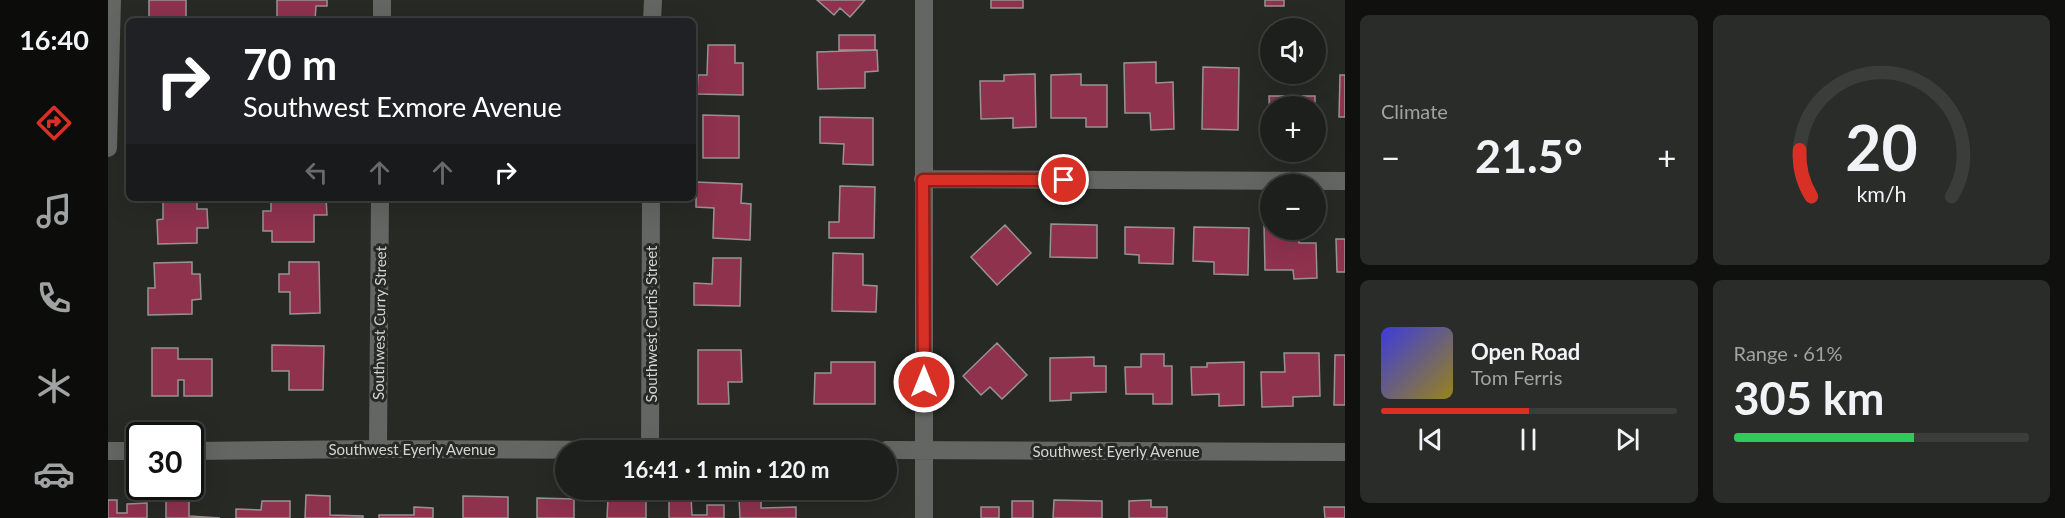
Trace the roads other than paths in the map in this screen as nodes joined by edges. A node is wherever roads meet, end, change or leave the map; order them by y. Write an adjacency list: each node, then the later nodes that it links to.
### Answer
1 (112, 0): 7 (street)
2 (382, 0): 5 (street)
3 (652, 0): 6 (street)
4 (924, 0): 8 (street)
5 (382, 18)
6 (652, 18)
7 (108, 148)
8 (923, 180): 9 (street); 16 (street)
9 (1345, 181)
10 (380, 201): 13 (street, Southwest Curry Street)
11 (651, 201): 12 (street, Southwest Curtis Street)
12 (650, 440)
13 (378, 449): 14 (street, Southwest Eyerly Avenue); 19 (street, Southwest Eyerly Avenue)
14 (555, 450)
15 (897, 450): 16 (street, Southwest Eyerly Avenue)
16 (925, 450): 20 (street, Southwest Eyerly Avenue); 21 (street)
17 (108, 451): 18 (street)
18 (126, 451)
19 (204, 451)
20 (1345, 452)
21 (924, 518)

